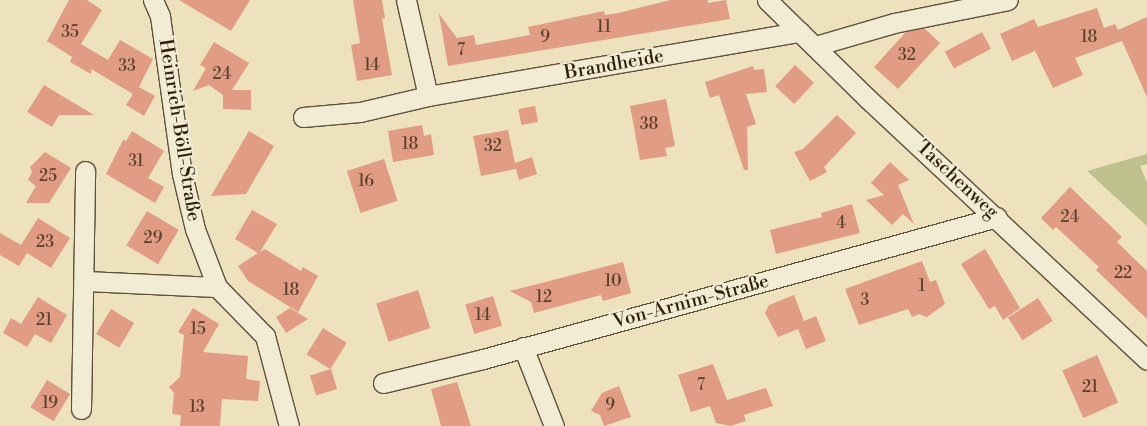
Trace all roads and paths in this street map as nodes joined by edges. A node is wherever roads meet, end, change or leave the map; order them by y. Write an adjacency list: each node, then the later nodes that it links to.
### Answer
1 (153, 0): 12 (street, Heinrich-Böll-Straße)
2 (406, 0): 7 (street)
3 (1008, 0): 6 (street)
4 (779, 4): 5 (street, Taschenweg)
5 (800, 32): 6 (street, Taschenweg); 7 (street, Brandheide)
6 (815, 46): 10 (street, Taschenweg)
7 (428, 96): 8 (street, Brandheide)
8 (303, 117)
9 (85, 171): 11 (street)
10 (997, 217): 13 (street, Von-Arnim-Straße); 14 (street, Taschenweg)
11 (84, 281): 12 (street); 16 (street)
12 (217, 287): 17 (street, Heinrich-Böll-Straße)
13 (523, 347): 15 (street, Von-Arnim-Straße); 18 (street)
14 (1147, 360)
15 (383, 383)
16 (81, 409)
17 (289, 426)
18 (554, 426)

